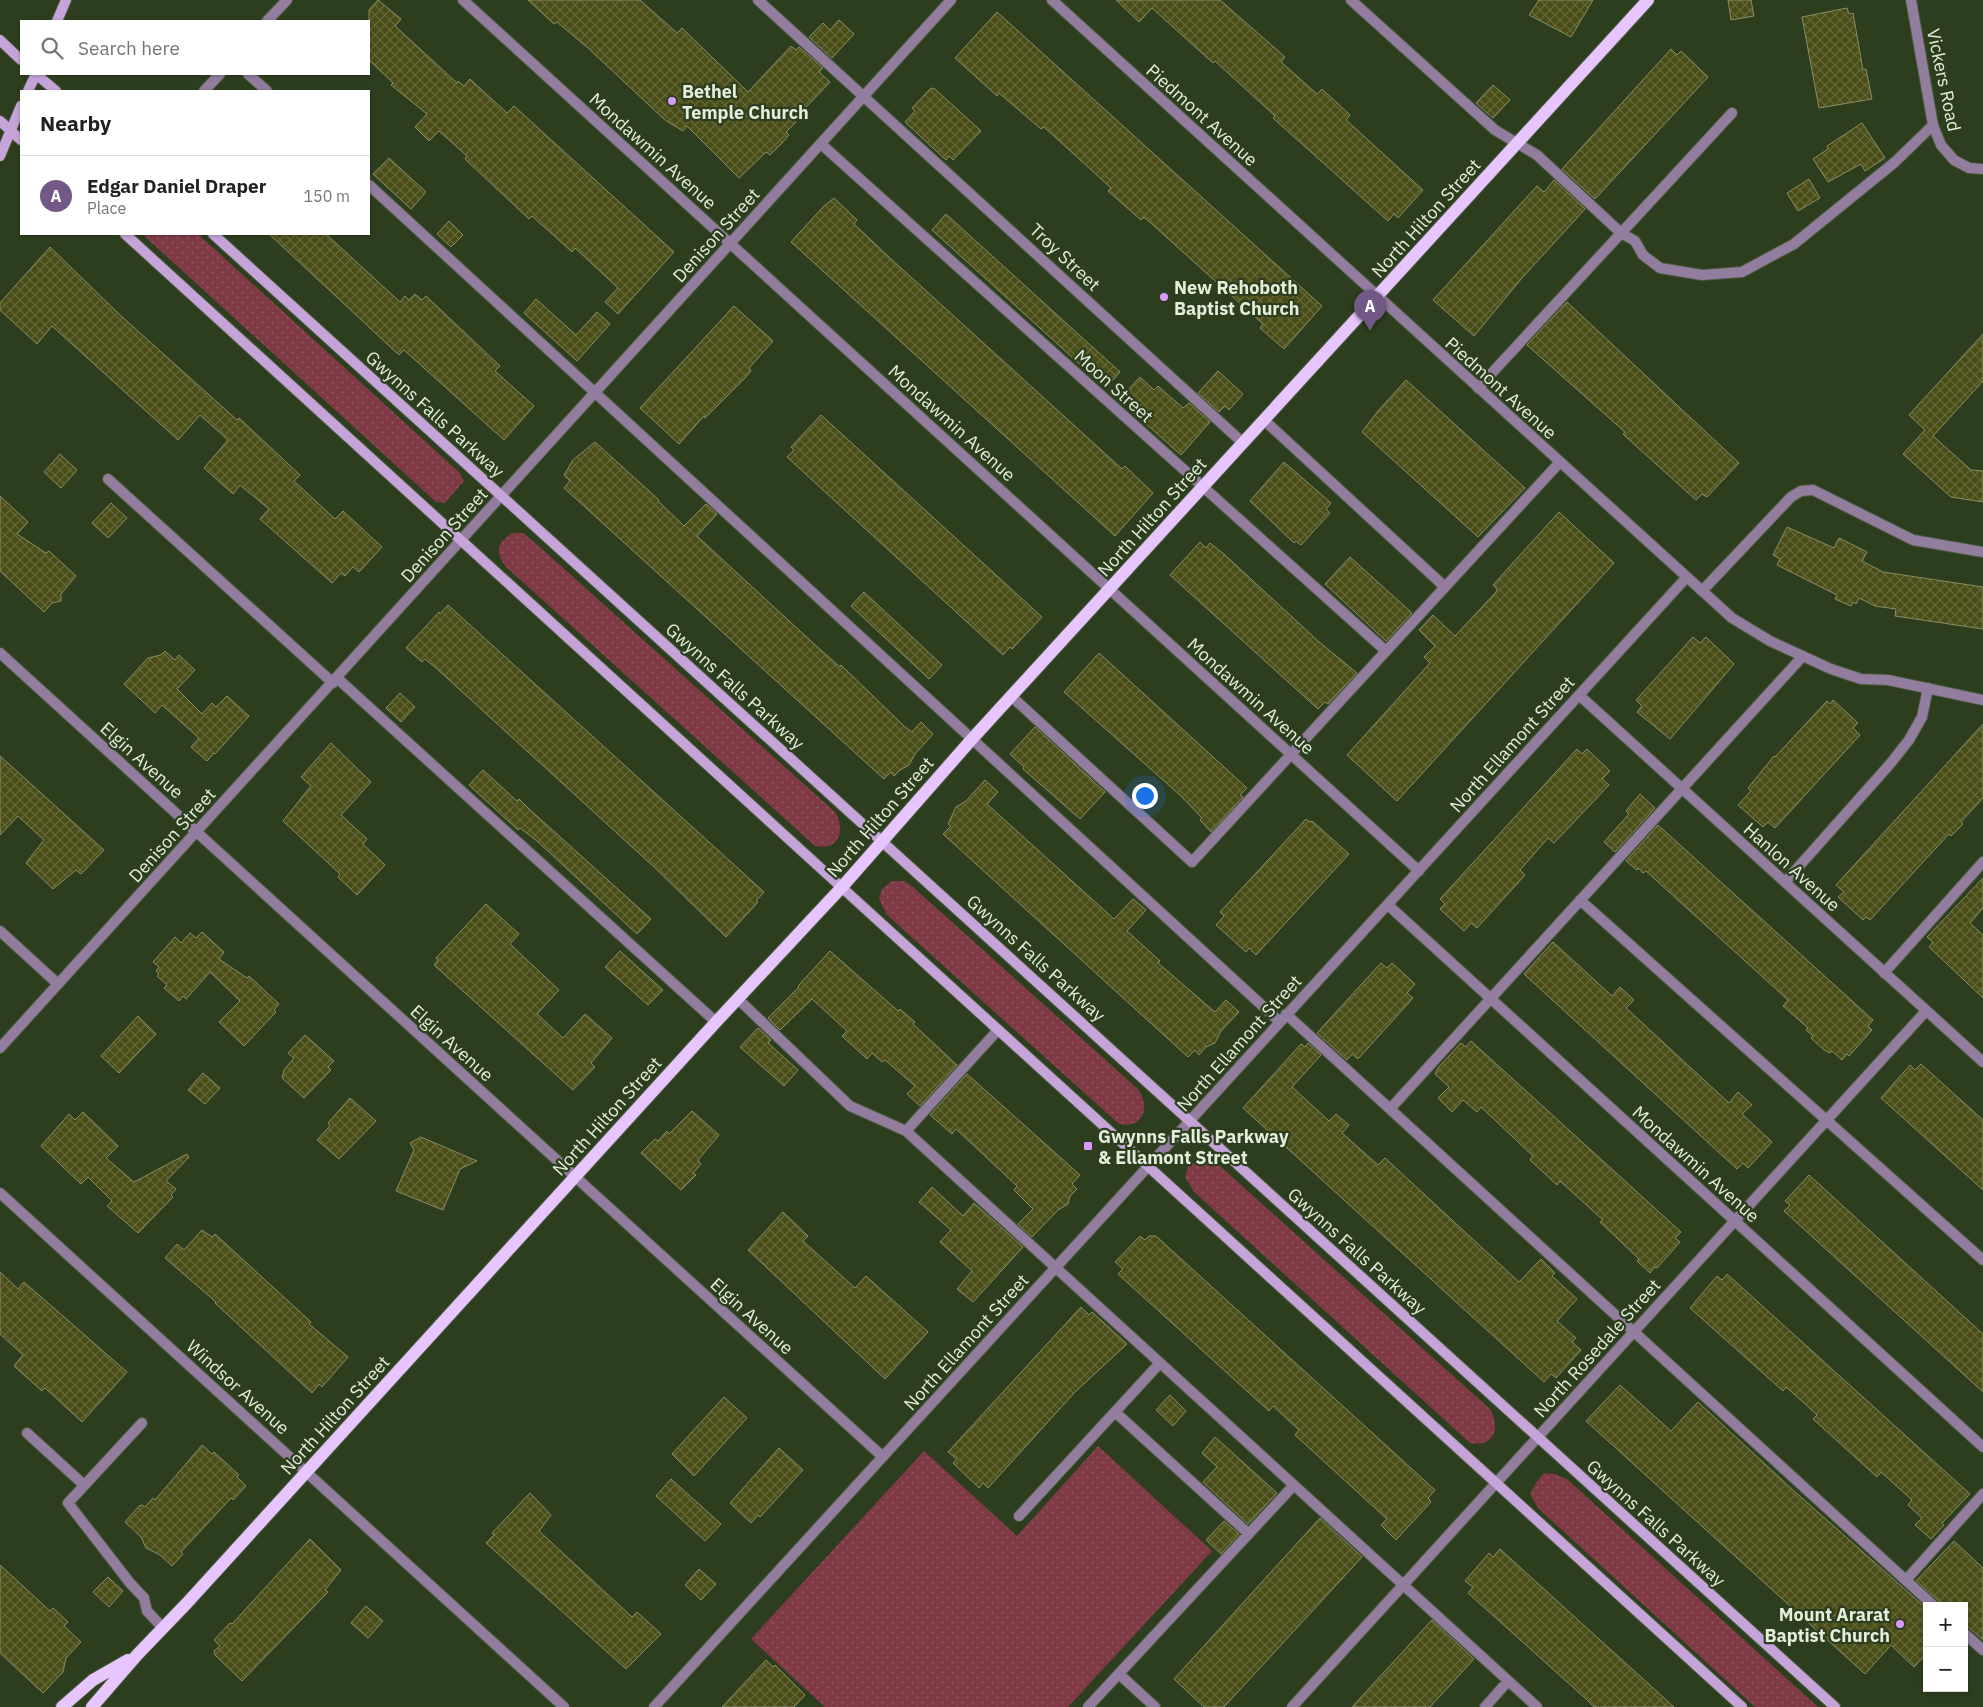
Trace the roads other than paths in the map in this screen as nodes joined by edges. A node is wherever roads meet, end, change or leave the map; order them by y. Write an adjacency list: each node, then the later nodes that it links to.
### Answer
1 (66, 0): 10 (main road)
2 (287, 0): 11 (street)
3 (463, 0): 37 (street, Mondawmin Avenue)
4 (758, 0): 22 (street, Troy Street)
5 (951, 0): 22 (street, Denison Street)
6 (1052, 0): 38 (street, Piedmont Avenue)
7 (1351, 0): 30 (street)
8 (1648, 0): 30 (main road, North Hilton Street)
9 (1911, 0): 26 (street, Vickers Road)
10 (57, 20)
11 (269, 20)
12 (0, 40): 13 (main road)
13 (20, 59)
14 (36, 75): 18 (main road)
15 (37, 75): 19 (main road)
16 (219, 75): 20 (street)
17 (249, 75): 21 (street)
18 (28, 90)
19 (55, 90)
20 (205, 90)
21 (266, 90)
22 (865, 95): 29 (street, Denison Street); 42 (street, Troy Street)
23 (20, 108): 27 (main road)
24 (1732, 112): 34 (street)
25 (0, 121): 27 (main road)
26 (1933, 125): 32 (street, Vickers Road); 34 (street)
27 (10, 131): 28 (main road); 31 (main road)
28 (20, 139)
29 (821, 144): 37 (street, Denison Street); 45 (street, Moon Street)
30 (1516, 144): 34 (street); 38 (main road, North Hilton Street)
31 (0, 156)
32 (1983, 169)
33 (370, 186): 40 (street)
34 (1621, 233): 39 (street)
35 (126, 235): 47 (main road)
36 (214, 235): 46 (main road, Gwynns Falls Parkway)
37 (730, 244): 40 (street, Denison Street); 51 (street, Mondawmin Avenue)
38 (1377, 297): 39 (street, Piedmont Avenue); 41 (main road, North Hilton Street)
39 (1478, 388): 43 (street, Piedmont Avenue)
40 (595, 393): 46 (street, Denison Street); 61 (street)
41 (1264, 420): 42 (main road, North Hilton Street); 50 (street)
42 (1243, 443): 45 (main road, North Hilton Street)
43 (1560, 462): 49 (street, Piedmont Avenue); 50 (street)
44 (108, 479): 56 (street)
45 (1203, 487): 51 (main road, North Hilton Street); 53 (street, Moon Street)
46 (500, 496): 47 (street, Denison Street); 65 (main road, Gwynns Falls Parkway)
47 (462, 539): 56 (street, Denison Street); 69 (main road)
48 (1983, 552): 52 (street)
49 (1686, 578): 52 (street, Piedmont Avenue); 58 (street, North Ellamont Street)
50 (1444, 588): 53 (street)
51 (1110, 589): 59 (main road, North Hilton Street); 62 (street, Mondawmin Avenue)
52 (1702, 591): 55 (street, Piedmont Avenue)
53 (1386, 650): 62 (street)
54 (0, 653): 64 (street, Elgin Avenue)
55 (1802, 657): 57 (street, Piedmont Avenue); 63 (street)
56 (335, 680): 64 (street, Denison Street); 79 (street)
57 (1928, 688): 60 (street, Piedmont Avenue); 68 (street)
58 (1579, 695): 63 (street, Hanlon Avenue); 67 (street, North Ellamont Street)
59 (1011, 696): 61 (main road, North Hilton Street); 62 (street)
60 (1983, 700)
61 (972, 739): 65 (main road, North Hilton Street); 78 (street)
62 (1291, 754): 67 (street, Mondawmin Avenue)
63 (1682, 788): 68 (street, Hanlon Avenue); 70 (street)
64 (197, 832): 74 (street, Denison Street); 88 (street, Elgin Avenue)
65 (884, 841): 69 (main road, North Hilton Street); 84 (main road, Gwynns Falls Parkway)
66 (1981, 869): 73 (street)
67 (1419, 871): 71 (street, North Ellamont Street)
68 (1785, 882): 73 (street, Hanlon Avenue)
69 (842, 887): 76 (main road, North Hilton Street); 80 (main road)
70 (1580, 900): 75 (street); 85 (street)
71 (1388, 905): 75 (street, Mondawmin Avenue); 78 (street, North Ellamont Street)
72 (0, 931): 74 (street)
73 (1884, 972): 77 (street, Hanlon Avenue)
74 (58, 984): 81 (street, Denison Street)
75 (1490, 998): 83 (street); 90 (street, Mondawmin Avenue)
76 (738, 999): 79 (main road, North Hilton Street); 86 (street)
77 (1926, 1011): 82 (street, Hanlon Avenue); 85 (street, North Rosedale Street)
78 (1283, 1018): 83 (street); 84 (street, North Ellamont Street)
79 (716, 1022): 88 (main road, North Hilton Street)
80 (998, 1030): 86 (street); 87 (main road)
81 (0, 1048)
82 (1983, 1062)
83 (1390, 1109): 93 (street)
84 (1191, 1120): 87 (street, North Ellamont Street); 98 (main road, Gwynns Falls Parkway)
85 (1827, 1120): 90 (street, North Rosedale Street); 91 (street)
86 (906, 1131): 92 (street)
87 (1147, 1168): 92 (street, North Ellamont Street); 102 (main road)
88 (576, 1178): 100 (street, Elgin Avenue); 101 (main road, North Hilton Street)
89 (0, 1193): 101 (street, Windsor Avenue)
90 (1735, 1221): 93 (street, North Rosedale Street); 99 (street, Mondawmin Avenue)
91 (1983, 1260)
92 (1056, 1268): 94 (street); 100 (street, North Ellamont Street)
93 (1633, 1331): 98 (street, North Rosedale Street); 108 (street)
94 (1160, 1363): 95 (street); 104 (street)
95 (1115, 1412): 106 (street); 107 (street)
96 (142, 1423): 103 (street)
97 (27, 1433): 103 (street)
98 (1537, 1438): 102 (street, North Rosedale Street); 127 (main road, Gwynns Falls Parkway)
99 (1983, 1447)
100 (883, 1457): 120 (street, North Ellamont Street)
101 (307, 1472): 111 (main road, North Hilton Street); 119 (street, Windsor Avenue)
102 (1495, 1484): 109 (street, North Rosedale Street); 126 (main road)
103 (84, 1485): 111 (street)
104 (1294, 1486): 107 (street); 109 (street)
105 (1983, 1494): 108 (street)
106 (1019, 1516)
107 (1249, 1534): 115 (street)
108 (1906, 1580): 110 (street)
109 (1403, 1585): 116 (street); 123 (street, North Rosedale Street)
110 (1930, 1602)
111 (163, 1628): 114 (main road, North Hilton Street)
112 (1968, 1637): 113 (street)
113 (1983, 1650)
114 (137, 1655): 117 (main road, North Hilton Street); 118 (main road, North Hilton Street)
115 (1119, 1674): 121 (street); 122 (street)
116 (1508, 1681): 124 (street); 125 (street)
117 (62, 1707)
118 (92, 1707)
119 (564, 1707)
120 (654, 1707)
121 (1088, 1707)
122 (1155, 1707)
123 (1292, 1707)
124 (1484, 1707)
125 (1537, 1707)
126 (1742, 1707)
127 (1835, 1707)

